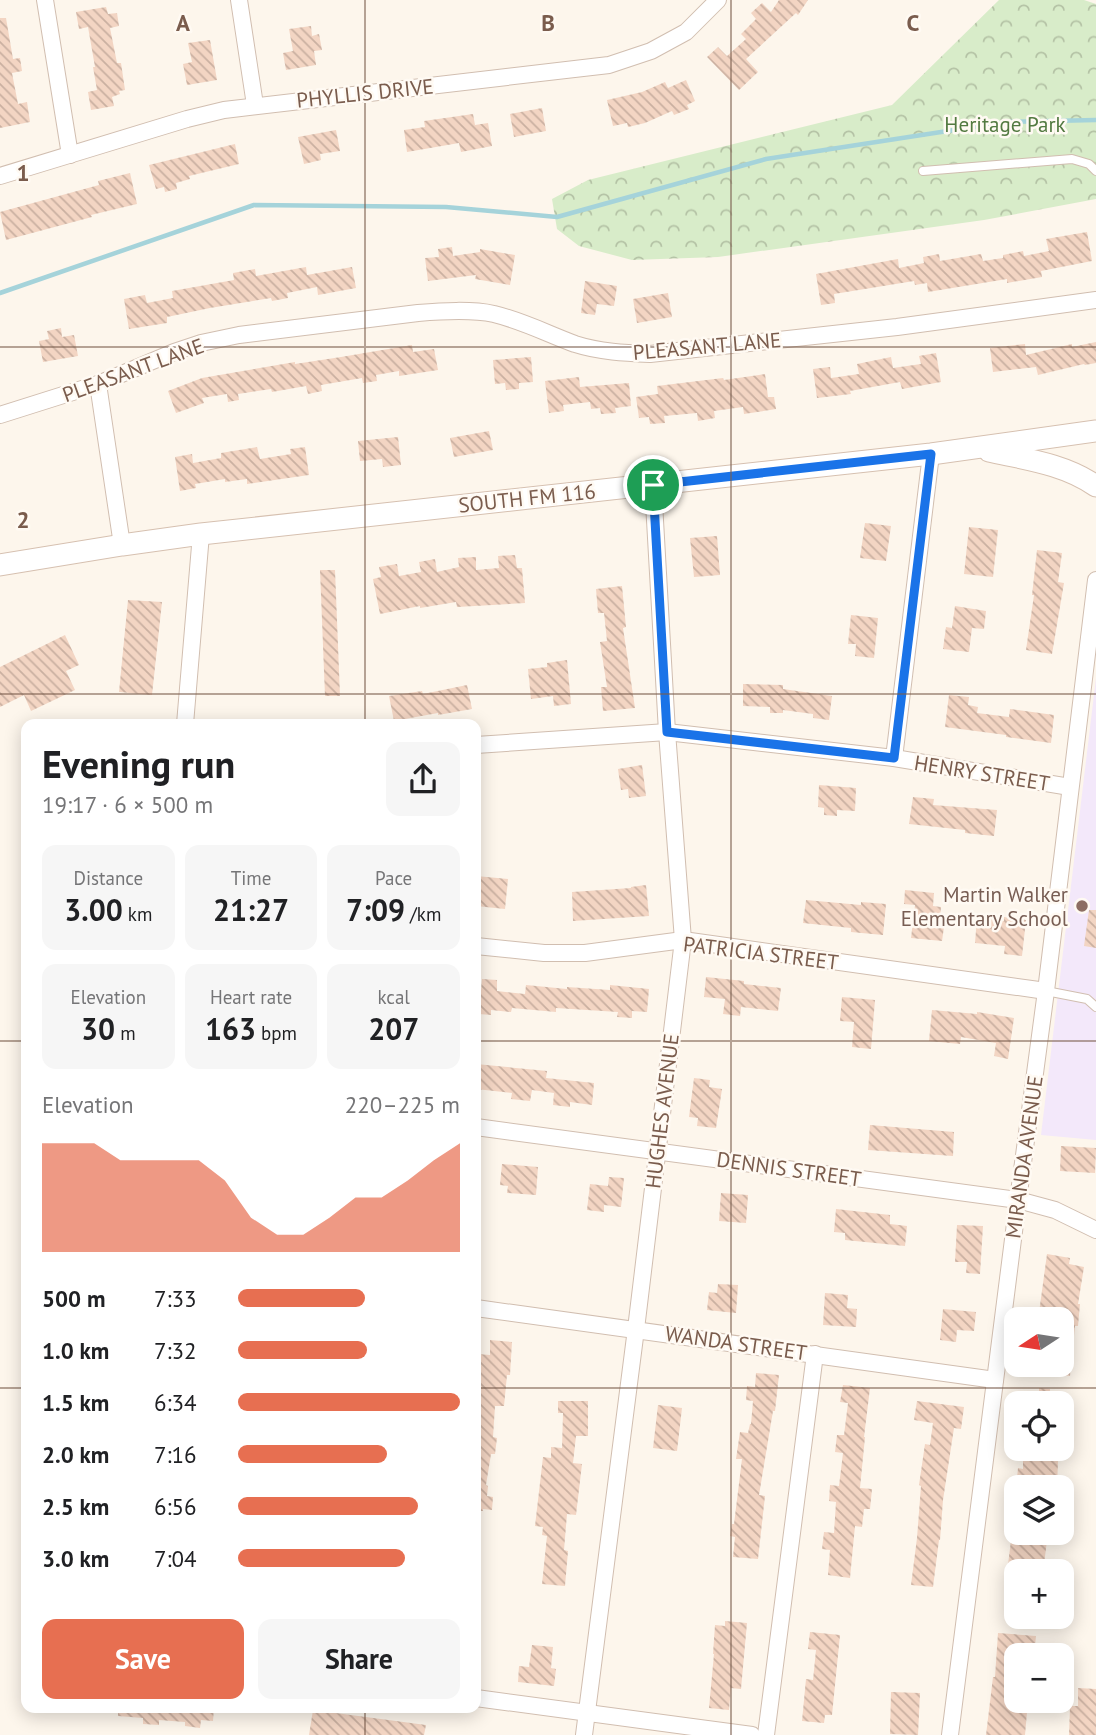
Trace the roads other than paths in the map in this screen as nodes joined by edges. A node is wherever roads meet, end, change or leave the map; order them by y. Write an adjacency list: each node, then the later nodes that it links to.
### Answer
1 (46, 0): 5 (street)
2 (239, 0): 4 (street)
3 (718, 0): 4 (street, PHYLLIS DRIVE)
4 (255, 105): 5 (street, PHYLLIS DRIVE)
5 (69, 155): 8 (street, PHYLLIS DRIVE)
6 (923, 171): 7 (lane)
7 (1096, 171)
8 (0, 176)
9 (1096, 300): 10 (street, PLEASANT LANE)
10 (98, 384): 11 (street, PLEASANT LANE); 18 (street)
11 (0, 415)
12 (1096, 431): 13 (main road, SOUTH FM 116)
13 (973, 448): 14 (main road, SOUTH FM 116); 16 (main road)
14 (931, 454): 15 (main road, SOUTH FM 116); 24 (street)
15 (653, 485): 17 (main road, SOUTH FM 116); 22 (street, HUGHES AVENUE)
16 (1096, 486)
17 (201, 534): 18 (main road, SOUTH FM 116); 21 (street)
18 (122, 545): 19 (main road, SOUTH FM 116)
19 (0, 565)
20 (1096, 580): 25 (street, MIRANDA AVENUE)
21 (185, 719)
22 (667, 732): 23 (street, HENRY STREET); 24 (street, HENRY STREET); 26 (street, HUGHES AVENUE)
23 (481, 745)
24 (894, 758): 25 (street, HENRY STREET)
25 (1070, 787): 28 (street, MIRANDA AVENUE)
26 (683, 940): 27 (street, PATRICIA STREET); 28 (street, PATRICIA STREET); 31 (street, HUGHES AVENUE)
27 (481, 947)
28 (1046, 991): 29 (lane); 32 (street, MIRANDA AVENUE)
29 (1096, 1007)
30 (481, 1128): 31 (street, DENNIS STREET)
31 (658, 1151): 32 (street, DENNIS STREET); 35 (street, HUGHES AVENUE)
32 (1018, 1200): 33 (street, DENNIS STREET); 37 (street, MIRANDA AVENUE)
33 (1096, 1230)
34 (481, 1309): 35 (street, WANDA STREET)
35 (636, 1329): 36 (street, WANDA STREET); 39 (street, HUGHES AVENUE)
36 (816, 1354): 37 (street, WANDA STREET); 42 (street)
37 (995, 1380): 43 (street, MIRANDA AVENUE)
38 (481, 1699): 39 (street)
39 (587, 1713): 40 (street, HUGHES AVENUE); 41 (street)
40 (584, 1735)
41 (752, 1735)
42 (766, 1735)
43 (950, 1735)

